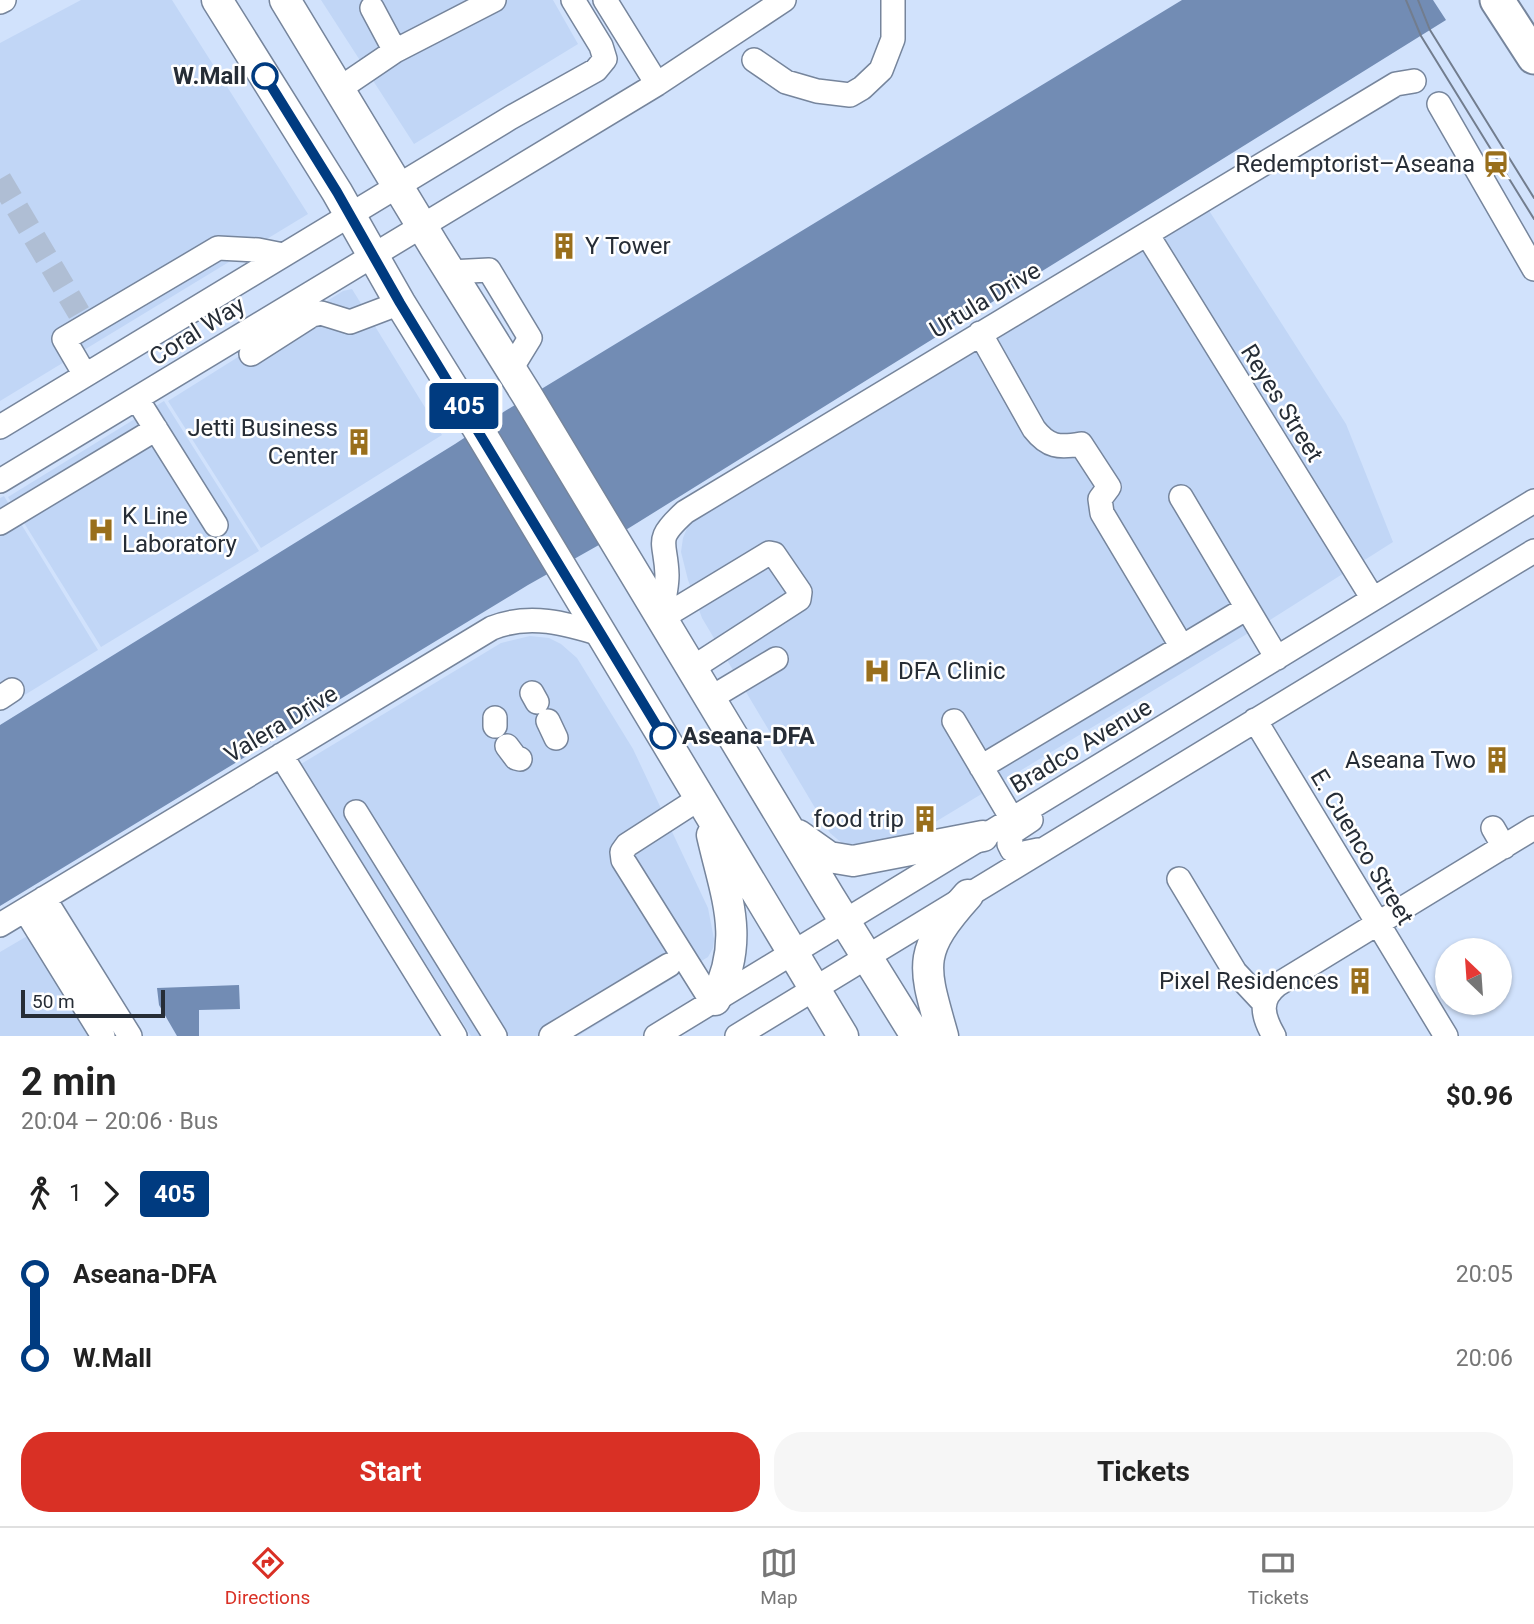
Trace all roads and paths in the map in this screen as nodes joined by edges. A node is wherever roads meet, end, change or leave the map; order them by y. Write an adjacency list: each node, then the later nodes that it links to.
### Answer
1 (217, 0): 18 (main road)
2 (285, 0): 15 (main road)
3 (494, 0): 10 (street)
4 (573, 0): 17 (street, Coral Way)
5 (605, 0): 14 (street)
6 (784, 0): 14 (street, Coral Way)
7 (893, 0): 12 (street)
8 (1497, 0): 11 (highway)
9 (372, 8): 10 (street)
10 (395, 51): 15 (street)
11 (1534, 57)
12 (754, 60)
13 (1414, 82): 20 (street, Urtula Drive)
14 (657, 85): 19 (street, Coral Way)
15 (339, 89): 17 (main road)
16 (1439, 104): 23 (street)
17 (398, 186): 18 (street, Coral Way); 19 (main road)
18 (350, 214): 21 (street, Coral Way); 22 (main road)
19 (422, 226): 22 (street, Coral Way); 42 (main road)
20 (1147, 233): 27 (street, Urtula Drive); 40 (street, Reyes Street)
21 (284, 255): 24 (street); 26 (street, Coral Way)
22 (374, 255): 25 (main road); 30 (street, Coral Way)
23 (1534, 269)
24 (176, 272): 26 (street); 29 (street)
25 (400, 303): 28 (street); 43 (main road)
26 (196, 308): 29 (street, Coral Way)
27 (980, 333): 42 (street, Urtula Drive); 44 (street)
28 (251, 354)
29 (85, 375): 31 (street, Coral Way)
30 (137, 399): 32 (street); 33 (street, Coral Way)
31 (0, 427)
32 (156, 429): 35 (street); 38 (street)
33 (9, 476): 35 (street)
34 (1181, 497): 41 (street)
35 (37, 500): 37 (street)
36 (1534, 501): 40 (street, Bradco Avenue)
37 (0, 523)
38 (216, 524)
39 (1534, 551): 49 (street)
40 (1373, 599): 45 (street, Bradco Avenue)
41 (1247, 608): 44 (street); 45 (street)
42 (660, 619): 47 (main road); 47 (street)
43 (603, 635): 51 (street, Valera Drive); 54 (main road)
44 (1182, 647): 52 (street)
45 (1277, 657): 53 (street, Bradco Avenue)
46 (776, 659): 48 (street)
47 (691, 669): 48 (main road)
48 (709, 699): 57 (main road)
49 (1255, 720): 60 (street); 65 (street, E. Cuenco Street)
50 (954, 721): 52 (street)
51 (281, 755): 63 (street, Valera Drive); 75 (street)
52 (981, 767): 56 (street)
53 (1045, 800): 56 (street, Bradco Avenue); 60 (street)
54 (703, 803): 67 (main road); 71 (main road); 71 (street)
55 (356, 812): 76 (street)
56 (1012, 819): 59 (street, Bradco Avenue)
57 (786, 826): 59 (main road); 64 (main road)
58 (1534, 828): 65 (street)
59 (984, 836): 64 (street, Bradco Avenue)
60 (1048, 846): 62 (street)
61 (1179, 879): 72 (street)
62 (968, 895): 68 (street); 82 (main road)
63 (34, 904): 66 (street, Valera Drive); 73 (street); 74 (street)
64 (844, 921): 67 (street, Bradco Avenue); 68 (main road)
65 (1378, 923): 72 (street); 84 (street, E. Cuenco Street)
66 (0, 925)
67 (793, 953): 70 (main road); 71 (street, Bradco Avenue)
68 (867, 957): 70 (street); 81 (main road)
69 (669, 965): 77 (street)
70 (814, 988): 79 (street); 80 (main road)
71 (713, 1001): 78 (street, Bradco Avenue)
72 (1264, 1003): 83 (street)
73 (103, 1036)
74 (130, 1036)
75 (455, 1036)
76 (495, 1036)
77 (551, 1036)
78 (656, 1036)
79 (737, 1036)
80 (843, 1036)
81 (916, 1036)
82 (943, 1036)
83 (1274, 1036)
84 (1446, 1036)

